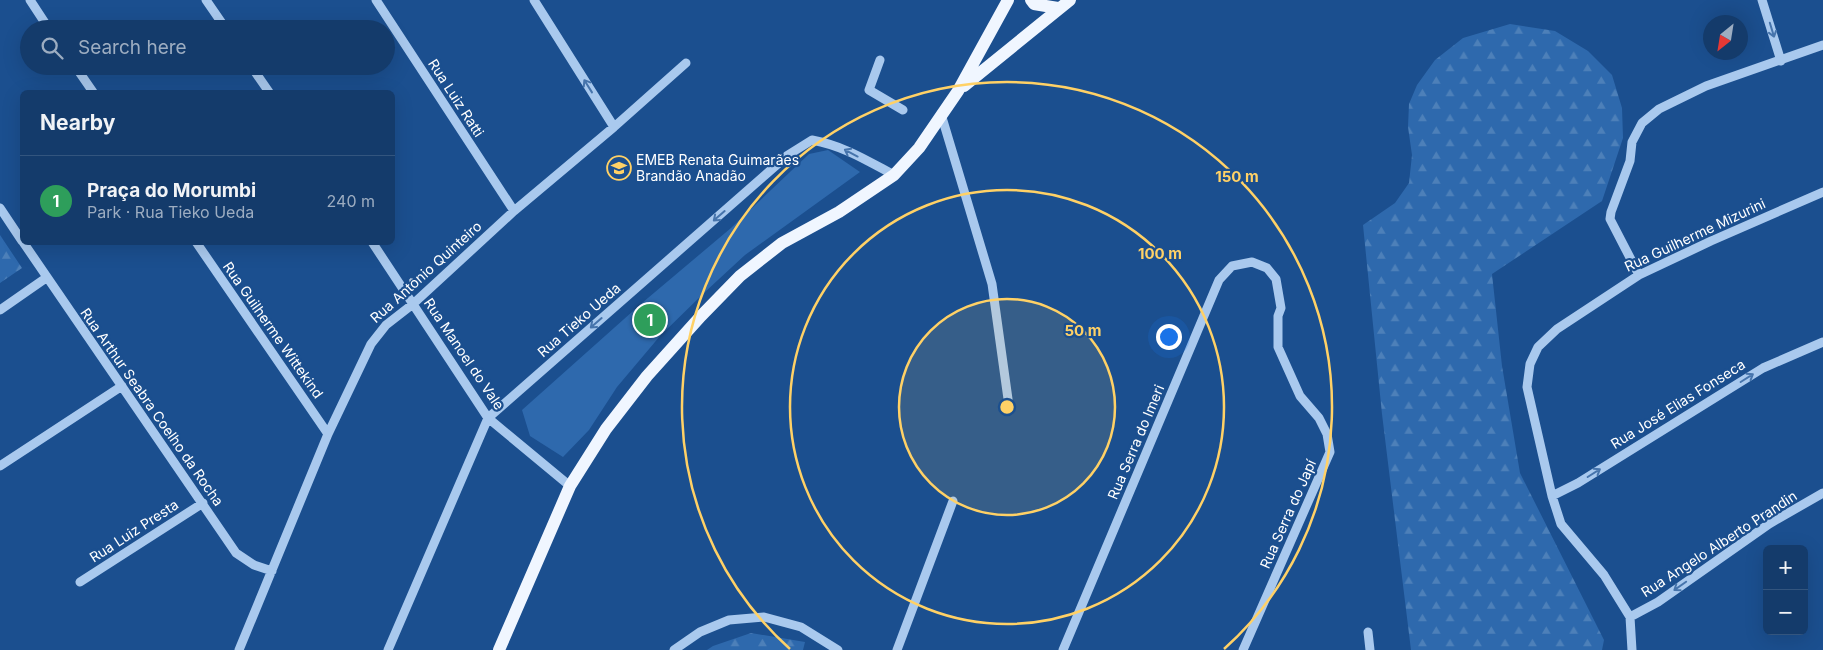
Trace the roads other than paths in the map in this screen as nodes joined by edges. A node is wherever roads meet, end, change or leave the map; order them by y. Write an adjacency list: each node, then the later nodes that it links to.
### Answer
1 (30, 0): 10 (street)
2 (206, 0): 11 (street)
3 (376, 0): 12 (street, Rua Luiz Ratti)
4 (534, 0): 25 (street, one-way to 4)
5 (1008, 0): 22 (main road)
6 (1031, 0): 9 (main road)
7 (1070, 0): 9 (main road)
8 (1762, 0): 16 (street, one-way to 16)
9 (1058, 8): 22 (main road)
10 (43, 20)
11 (220, 20)
12 (389, 20)
13 (395, 29): 29 (street, Rua Luiz Ratti)
14 (1823, 45): 16 (street)
15 (880, 60): 23 (street)
16 (1781, 61): 35 (street)
17 (686, 63): 25 (street, Rua Antônio Quinteiro)
18 (81, 75): 20 (street)
19 (257, 75): 21 (street)
20 (92, 90)
21 (268, 90)
22 (958, 91): 24 (main road)
23 (903, 110)
24 (942, 114): 26 (main road); 41 (street)
25 (614, 127): 29 (street, Rua Antônio Quinteiro)
26 (894, 175): 42 (street, Rua Tieko Ueda, one-way to 42); 45 (main road)
27 (1823, 192): 35 (street, Rua Guilherme Mizurini)
28 (0, 208): 30 (street, Rua Arthur Seabra Coelho da Rocha)
29 (514, 211): 37 (street, Rua Antônio Quinteiro)
30 (19, 226)
31 (25, 245): 36 (street, Rua Arthur Seabra Coelho da Rocha)
32 (198, 245): 43 (street, Rua Guilherme Wittekind)
33 (374, 245): 37 (street, Rua Manoel do Vale)
34 (1252, 262): 60 (street, Rua Serra do Imeri); 61 (street, Rua Serra do Japí)
35 (1639, 275): 47 (street, Rua Guilherme Mizurini)
36 (46, 278): 38 (street); 40 (street, Rua Arthur Seabra Coelho da Rocha)
37 (413, 304): 42 (street, Rua Manoel do Vale); 43 (street, Rua Antônio Quinteiro)
38 (0, 310)
39 (1823, 342): 47 (street, Rua José Elias Fonseca, one-way to 39)
40 (122, 386): 44 (street); 49 (street, Rua Arthur Seabra Coelho da Rocha)
41 (1008, 399)
42 (488, 418): 45 (street, Rua Manoel do Vale); 55 (street, Rua Tieko Ueda)
43 (328, 434): 50 (street, Rua Antônio Quinteiro)
44 (0, 466)
45 (570, 486): 56 (main road)
46 (1823, 493): 52 (street, Rua Angelo Alberto Prandin, one-way to 52)
47 (1552, 496): 52 (street, Rua Guilherme Mizurini)
48 (953, 501): 59 (street)
49 (203, 503): 50 (street, Rua Arthur Seabra Coelho da Rocha); 51 (street, Rua Luiz Presta)
50 (272, 571): 54 (street, Rua Antônio Quinteiro)
51 (80, 582)
52 (1630, 617): 63 (street, Rua Guilherme Mizurini)
53 (1368, 632): 62 (street)
54 (239, 650)
55 (388, 650)
56 (499, 650)
57 (674, 650): 58 (street)
58 (838, 650)
59 (897, 650)
60 (1063, 650)
61 (1243, 650)
62 (1370, 650)
63 (1632, 650)

